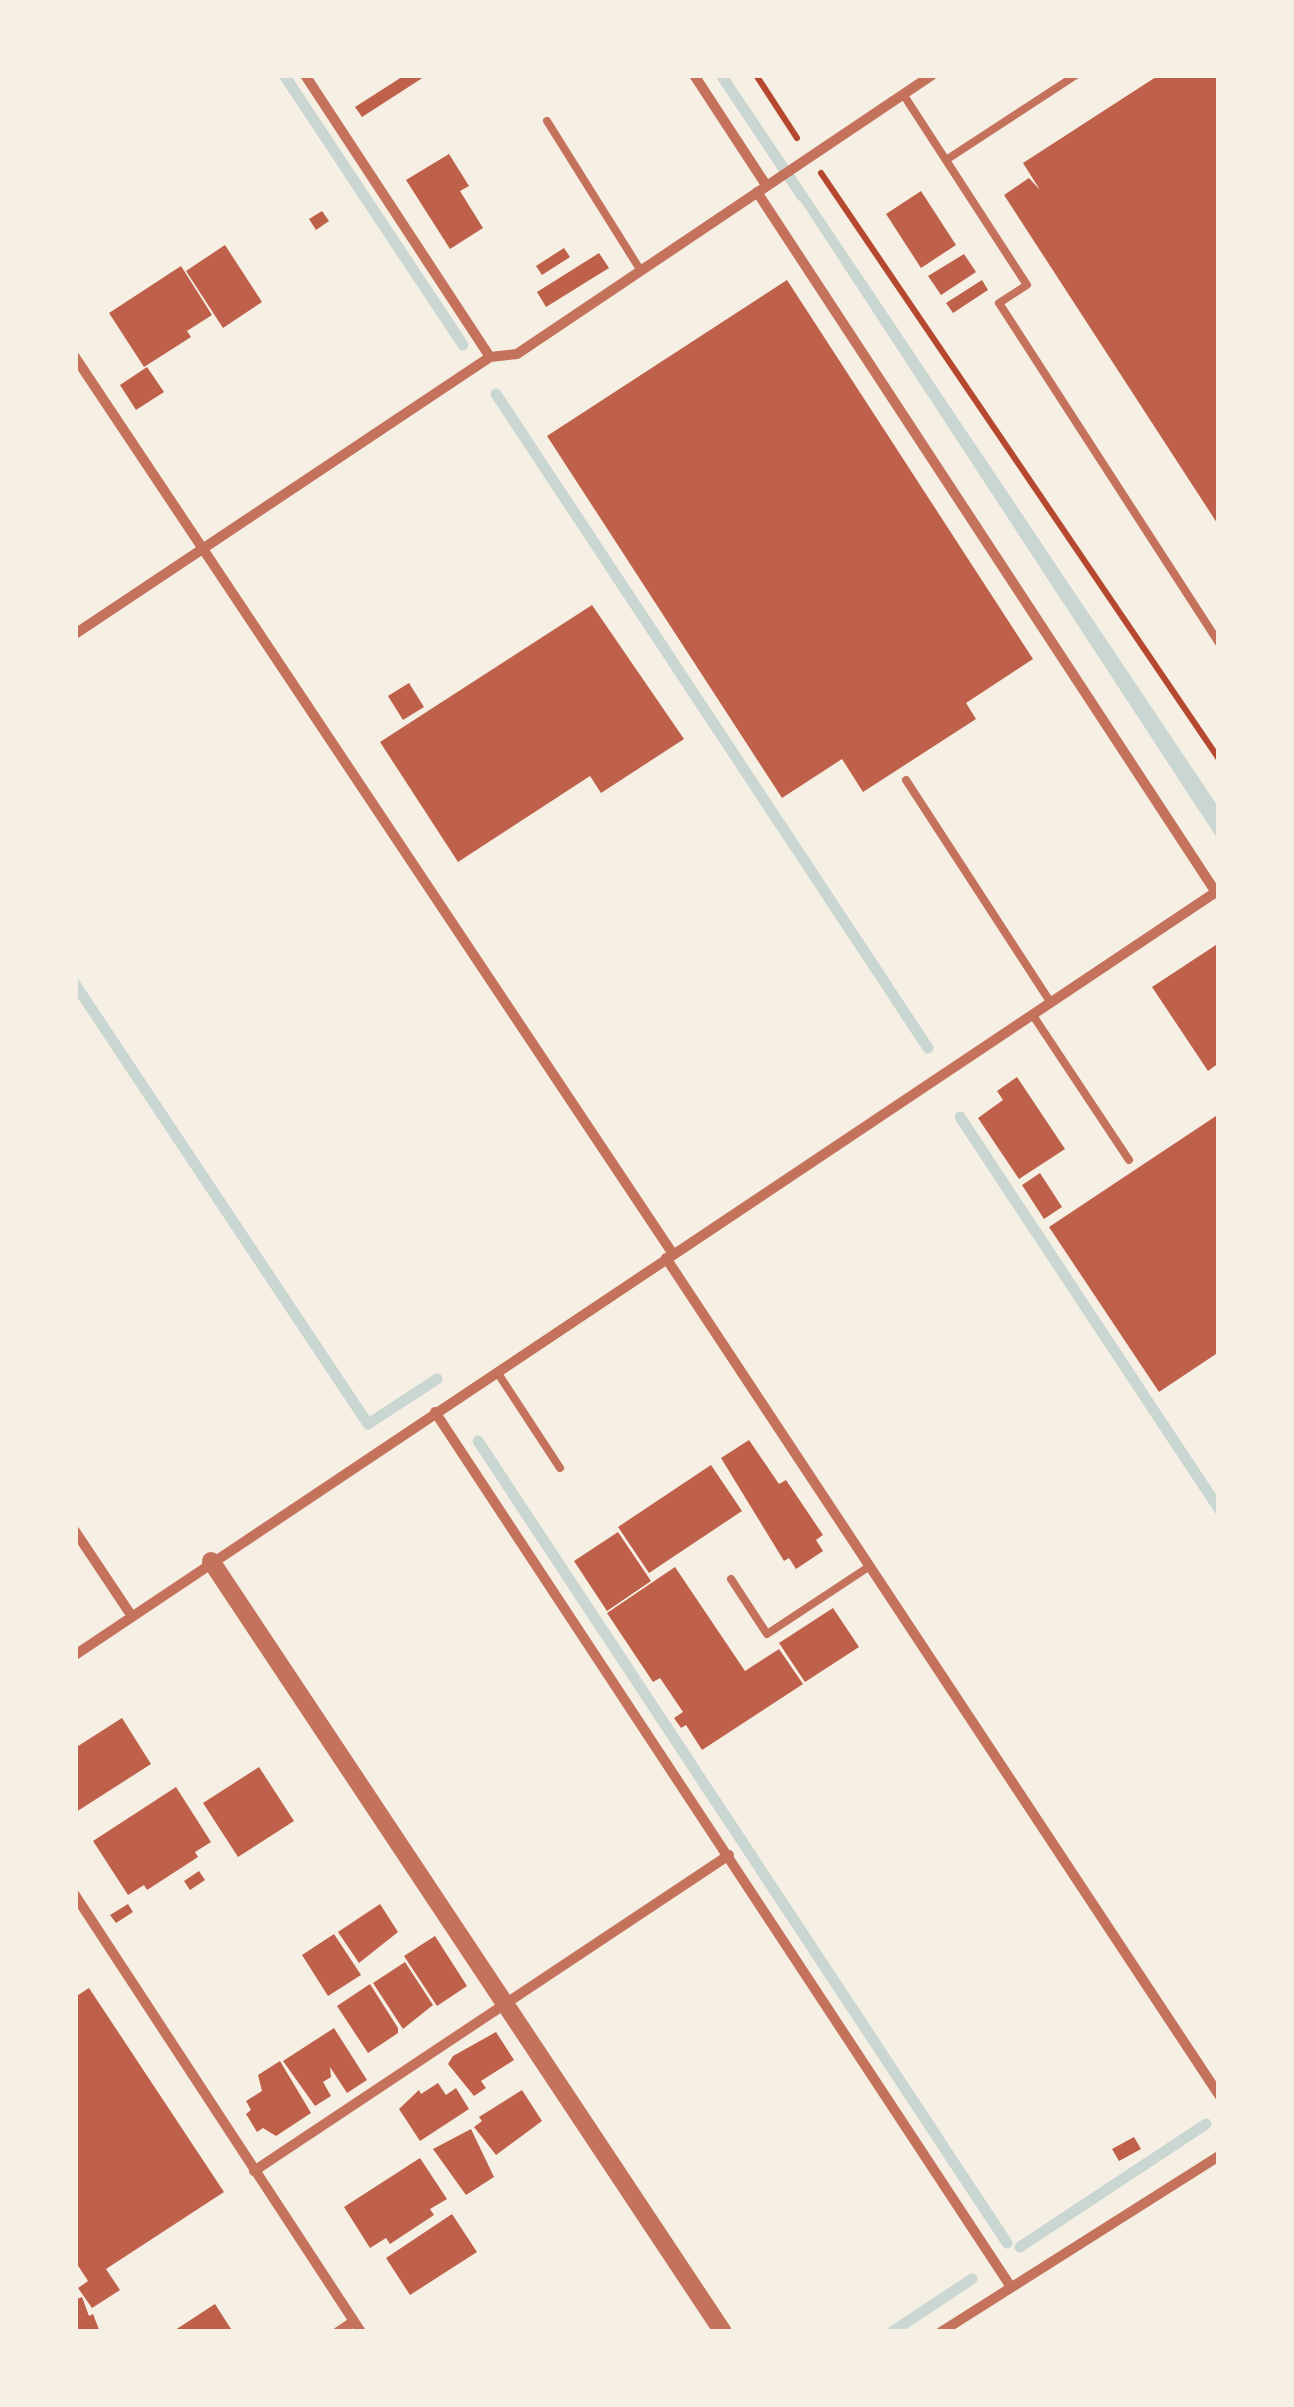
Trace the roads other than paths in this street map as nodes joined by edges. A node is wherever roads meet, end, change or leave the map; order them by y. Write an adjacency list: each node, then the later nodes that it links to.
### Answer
1 (305, 75): 11 (street)
2 (694, 75): 8 (street)
3 (932, 75): 5 (street)
4 (1076, 75): 7 (lane)
5 (903, 94): 7 (lane); 8 (street)
6 (547, 122): 9 (lane)
7 (946, 160): 14 (lane)
8 (765, 186): 9 (street); 16 (street)
9 (641, 270): 11 (street)
10 (75, 357): 12 (street)
11 (490, 357): 12 (street)
12 (201, 550): 13 (street); 20 (street)
13 (75, 634)
14 (1219, 643)
15 (906, 780): 17 (lane)
16 (1218, 893): 17 (street)
17 (1050, 1002): 18 (street)
18 (1032, 1014): 19 (lane); 20 (street)
19 (1129, 1160)
20 (669, 1256): 21 (street); 26 (street)
21 (496, 1372): 22 (street); 23 (lane)
22 (435, 1412): 25 (street); 30 (street)
23 (560, 1468)
24 (75, 1530): 28 (street)
25 (211, 1561): 28 (street); 32 (street)
26 (870, 1566): 27 (lane); 33 (street)
27 (731, 1579)
28 (131, 1615): 29 (street)
29 (75, 1655)
30 (729, 1854): 32 (street); 36 (street)
31 (75, 1895): 35 (street)
32 (508, 2004): 35 (street); 40 (street)
33 (1219, 2095)
34 (1219, 2156): 36 (street)
35 (254, 2171): 37 (street)
36 (1012, 2287): 41 (street)
37 (353, 2322): 38 (street); 39 (street)
38 (338, 2332)
39 (361, 2332)
40 (722, 2332)
41 (941, 2332)

